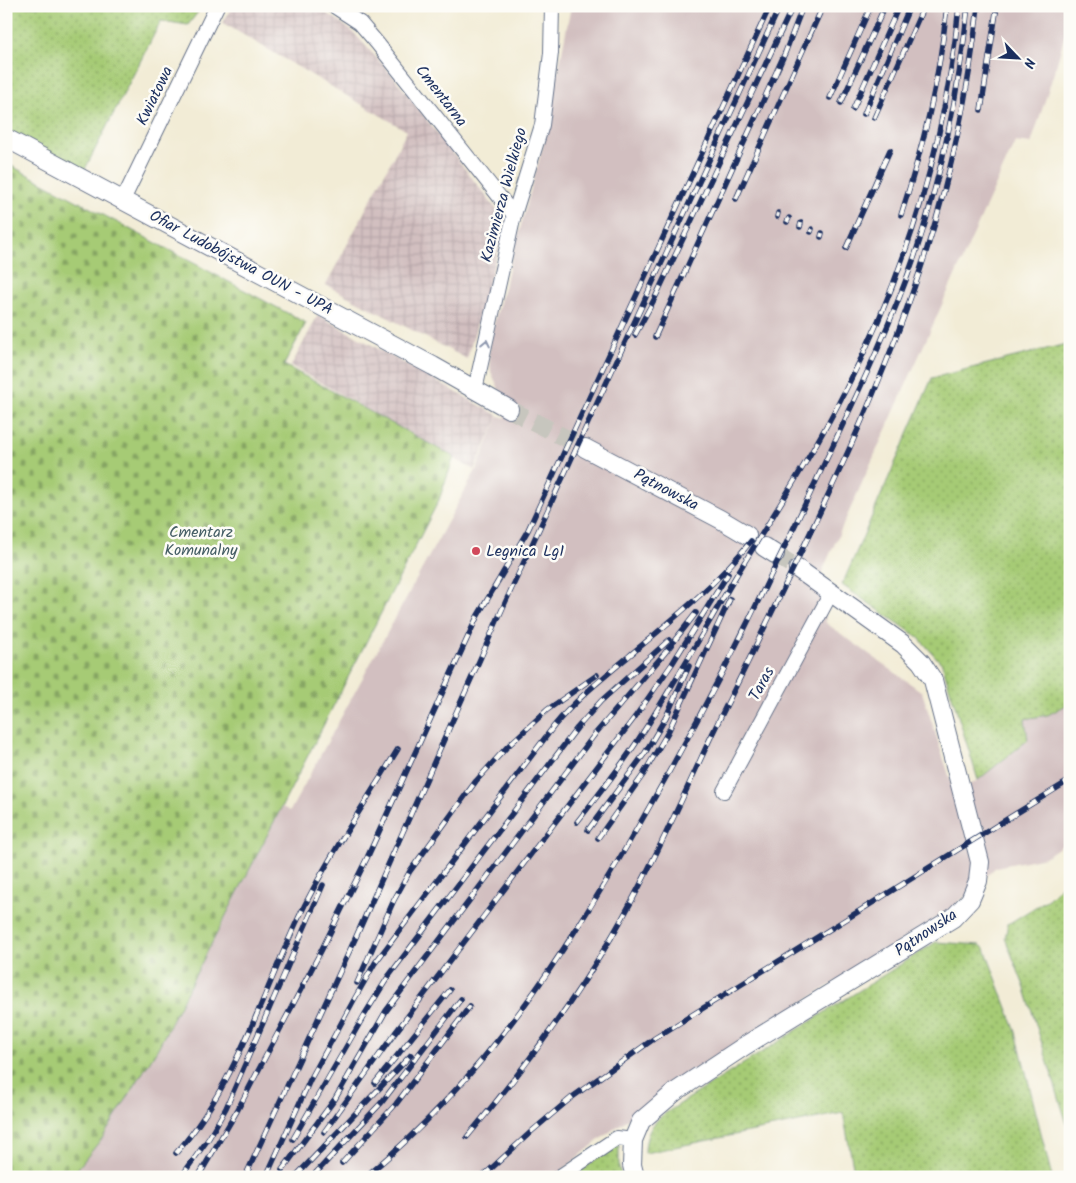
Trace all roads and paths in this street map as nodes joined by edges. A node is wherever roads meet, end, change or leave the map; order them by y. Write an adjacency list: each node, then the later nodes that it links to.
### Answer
1 (217, 6): 5 (street, Kwiatowa)
2 (334, 6): 6 (street, Cmentarna)
3 (552, 6): 6 (street, Kazimierza Wielkiego)
4 (6, 138): 5 (street, Ofiar Ludobójstwa OUN - UPA)
5 (123, 200): 7 (street, Ofiar Ludobójstwa OUN - UPA)
6 (514, 215): 7 (street, Kazimierza Wielkiego, one-way to 6)
7 (476, 390): 8 (street)
8 (509, 409)
9 (585, 448): 10 (street, Pątnowska)
10 (747, 535)
11 (798, 569): 12 (street, Pątnowska)
12 (831, 592): 13 (street, Taras); 14 (street, Pątnowska)
13 (724, 791)
14 (633, 1140): 15 (street); 16 (street, Pątnowska)
15 (559, 1177)
16 (635, 1177)

